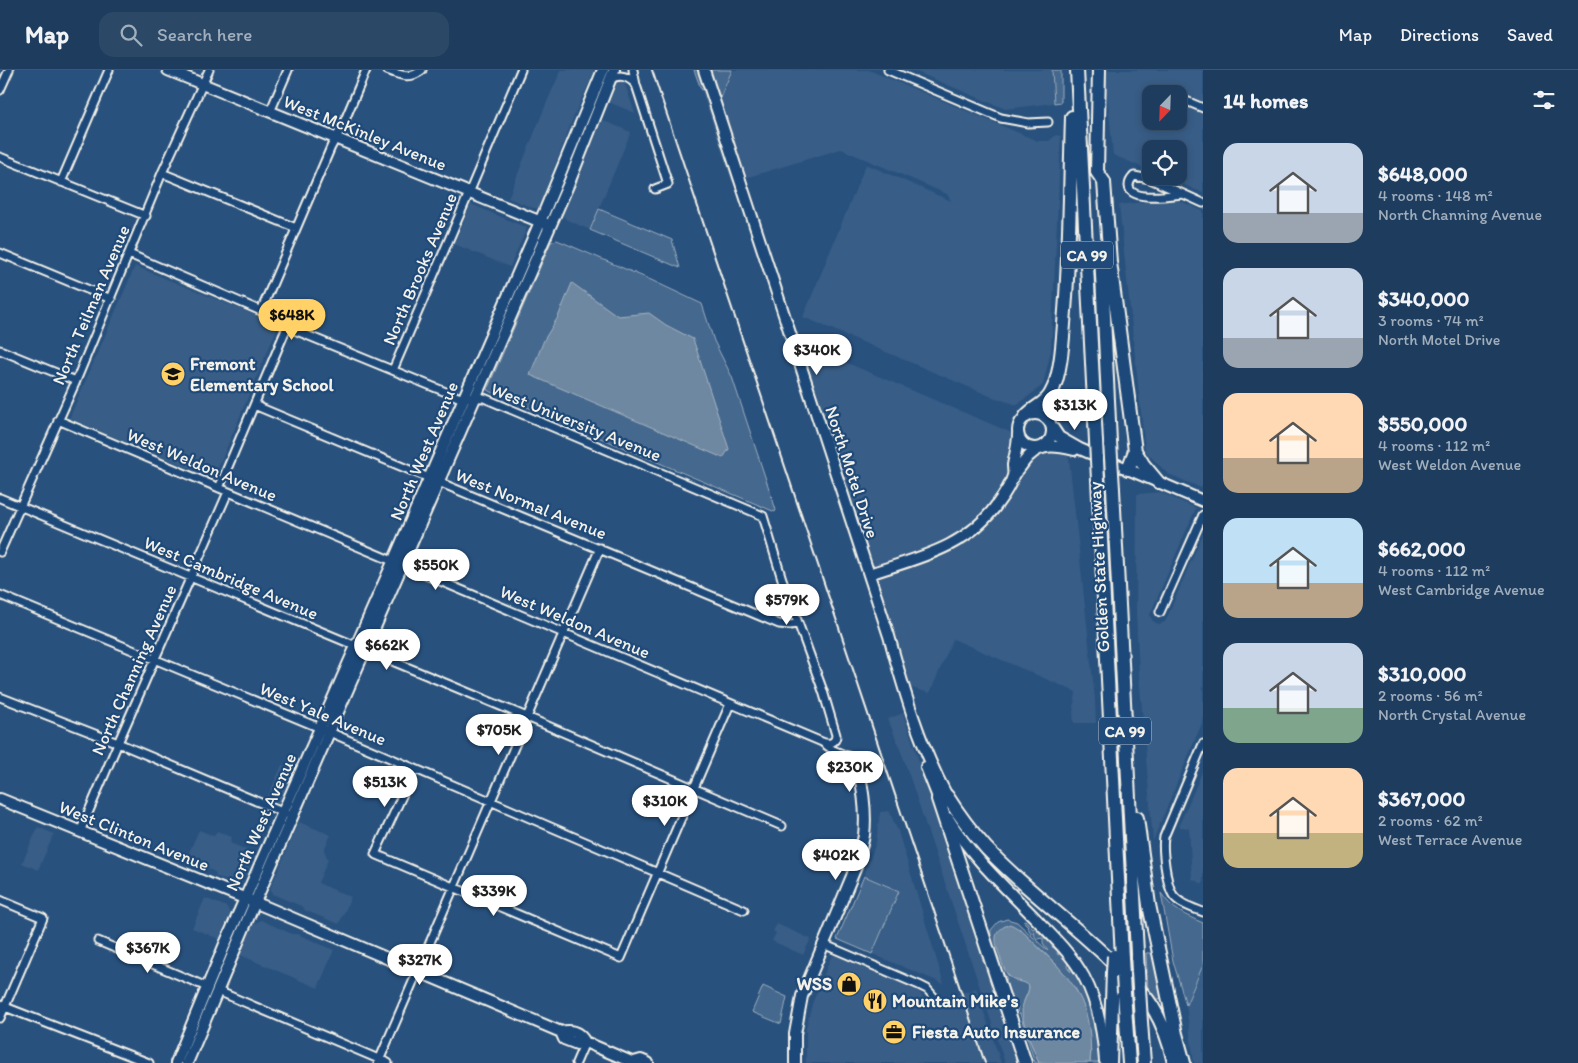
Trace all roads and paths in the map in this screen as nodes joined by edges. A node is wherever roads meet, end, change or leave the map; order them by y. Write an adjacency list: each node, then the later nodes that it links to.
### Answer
1 (9, 70): 21 (street)
2 (109, 70): 33 (street)
3 (168, 70): 18 (main road, West McKinley Avenue)
4 (209, 70): 18 (street, North Teilman Avenue)
5 (288, 70): 24 (street)
6 (366, 70): 28 (street)
7 (387, 70): 8 (street)
8 (422, 70)
9 (521, 70): 35 (street, North Brooks Avenue)
10 (603, 70): 20 (main road, North West Avenue)
11 (633, 70): 19 (street)
12 (704, 70): 72 (main road, North Motel Drive)
13 (888, 70): 27 (street)
14 (1075, 70): 52 (highway); 108 (highway, Golden State Highway / CA 99, bridge)
15 (1092, 70): 31 (highway, Golden State Highway / CA 99)
16 (1099, 70): 31 (highway)
17 (612, 75): 19 (street); 25 (main road, North West Avenue)
18 (203, 84): 24 (main road, West McKinley Avenue); 32 (street, North Teilman Avenue)
19 (636, 85): 34 (street)
20 (596, 87): 25 (main road); 26 (main road, North West Avenue)
21 (0, 90)
22 (1188, 102): 23 (street)
23 (1203, 108)
24 (270, 112): 28 (main road, West McKinley Avenue)
25 (595, 119): 30 (main road, North West Avenue)
26 (581, 122): 30 (main road); 39 (main road, North West Avenue)
27 (1048, 122)
28 (336, 138): 35 (main road, West McKinley Avenue); 40 (street)
29 (0, 157): 33 (street)
30 (575, 168): 39 (main road, North West Avenue)
31 (1098, 172): 58 (highway); 83 (highway, Golden State Highway / CA 99, bridge)
32 (162, 174): 38 (street, North Teilman Avenue); 40 (street)
33 (61, 182): 38 (street)
34 (655, 190)
35 (469, 193): 39 (main road, West McKinley Avenue); 47 (street, North Brooks Avenue)
36 (1183, 194): 36 (street); 37 (street)
37 (1203, 203)
38 (146, 216): 42 (street, North Teilman Avenue)
39 (545, 224): 49 (main road, North West Avenue); 50 (main road, North West Avenue)
40 (296, 228): 44 (street)
41 (0, 253): 43 (street)
42 (129, 254): 43 (street, North Teilman Avenue); 44 (street, West University Avenue)
43 (111, 299): 48 (street, North Teilman Avenue)
44 (261, 311): 45 (street, West University Avenue)
45 (288, 327): 47 (street, West University Avenue); 51 (street)
46 (0, 350): 48 (street)
47 (392, 370): 49 (street, West University Avenue)
48 (76, 381): 53 (street, North Teilman Avenue)
49 (464, 397): 50 (street, West University Avenue); 61 (main road, North West Avenue)
50 (476, 398): 61 (main road, North West Avenue); 76 (street, West University Avenue)
51 (254, 405): 61 (street, West Normal Avenue); 63 (street)
52 (1026, 416): 54 (main road); 55 (main road)
53 (58, 420): 63 (street, West Weldon Avenue); 67 (street, North Teilman Avenue)
54 (1053, 428): 56 (main road); 57 (main road)
55 (1018, 434): 56 (main road); 60 (main road)
56 (1043, 447): 57 (main road); 60 (main road)
57 (1080, 449): 59 (main road)
58 (1135, 451): 59 (highway); 62 (highway)
59 (1128, 469): 62 (main road)
60 (1014, 474): 72 (main road)
61 (434, 480): 69 (street, West Normal Avenue); 71 (main road, North West Avenue)
62 (1158, 482): 66 (main road)
63 (219, 488): 64 (street, West Weldon Avenue)
64 (228, 492): 71 (street, West Weldon Avenue); 73 (street, North Channing Avenue)
65 (0, 498): 67 (street, West Cambridge Avenue)
66 (1203, 501)
67 (20, 506): 70 (street, North Teilman Avenue); 73 (street, West Cambridge Avenue)
68 (1203, 515): 75 (street)
69 (600, 548): 76 (street, West Normal Avenue); 77 (street)
70 (0, 552)
71 (398, 564): 77 (street, West Weldon Avenue); 78 (main road, North West Avenue)
72 (868, 574): 92 (main road, North Motel Drive)
73 (191, 577): 78 (street, West Cambridge Avenue); 79 (street, North Channing Avenue)
74 (0, 595): 79 (street, West Yale Avenue)
75 (1160, 612)
76 (798, 624): 86 (street)
77 (563, 633): 81 (street, West Weldon Avenue); 82 (street)
78 (361, 648): 82 (street, West Cambridge Avenue); 84 (main road, North West Avenue); 85 (main road, North West Avenue)
79 (155, 660): 84 (street, West Yale Avenue); 87 (street, North Channing Avenue)
80 (0, 697): 87 (street)
81 (730, 704): 86 (street, West Weldon Avenue); 91 (street)
82 (527, 717): 91 (street, West Cambridge Avenue); 94 (street)
83 (1125, 726): 129 (highway, Golden State Highway / CA 99, bridge); 131 (highway)
84 (320, 728): 85 (street, West Yale Avenue); 95 (main road, North West Avenue)
85 (330, 733): 90 (street, West Yale Avenue); 96 (main road, North West Avenue)
86 (822, 742): 89 (street, West Weldon Avenue)
87 (118, 743): 95 (street); 98 (street, North Channing Avenue)
88 (1203, 744): 105 (street)
89 (857, 760): 107 (main road)
90 (414, 770): 94 (street, West Yale Avenue); 100 (street)
91 (694, 789): 97 (street, West Cambridge Avenue); 99 (street)
92 (943, 798): 125 (highway); 126 (main road, North Motel Drive); 130 (highway)
93 (0, 799): 98 (main road, West Clinton Avenue)
94 (491, 802): 99 (street, West Yale Avenue); 100 (street)
95 (284, 813): 96 (street); 101 (main road, North West Avenue)
96 (294, 817): 103 (main road, North West Avenue)
97 (782, 826)
98 (80, 832): 101 (main road, West Clinton Avenue)
99 (657, 873): 100 (street); 104 (street, West Yale Avenue)
100 (454, 888): 109 (street)
101 (245, 898): 103 (main road, West Clinton Avenue); 110 (main road, North West Avenue)
102 (0, 900): 113 (street)
103 (255, 902): 109 (main road, West Clinton Avenue); 111 (main road, North West Avenue)
104 (744, 910)
105 (1203, 912)
106 (98, 941): 110 (street)
107 (823, 944): 112 (street); 124 (main road)
108 (1118, 957): 127 (highway, bridge); 128 (highway, Golden State Highway / CA 99, bridge)
109 (418, 972): 115 (main road, West Clinton Avenue); 116 (street)
110 (207, 987): 118 (main road, North West Avenue)
111 (218, 991): 116 (street); 119 (main road, North West Avenue)
112 (934, 997)
113 (2, 1006): 114 (street); 117 (street)
114 (0, 1018)
115 (585, 1042): 121 (street); 122 (main road, West Clinton Avenue)
116 (378, 1061): 120 (street)
117 (149, 1063)
118 (176, 1063)
119 (187, 1063)
120 (388, 1063)
121 (576, 1063)
122 (634, 1063): 123 (main road, West Clinton Avenue)
123 (648, 1063)
124 (795, 1063)
125 (1025, 1063)
126 (1106, 1063)
127 (1110, 1063)
128 (1129, 1063)
129 (1144, 1063)
130 (1174, 1063)
131 (1184, 1063)

